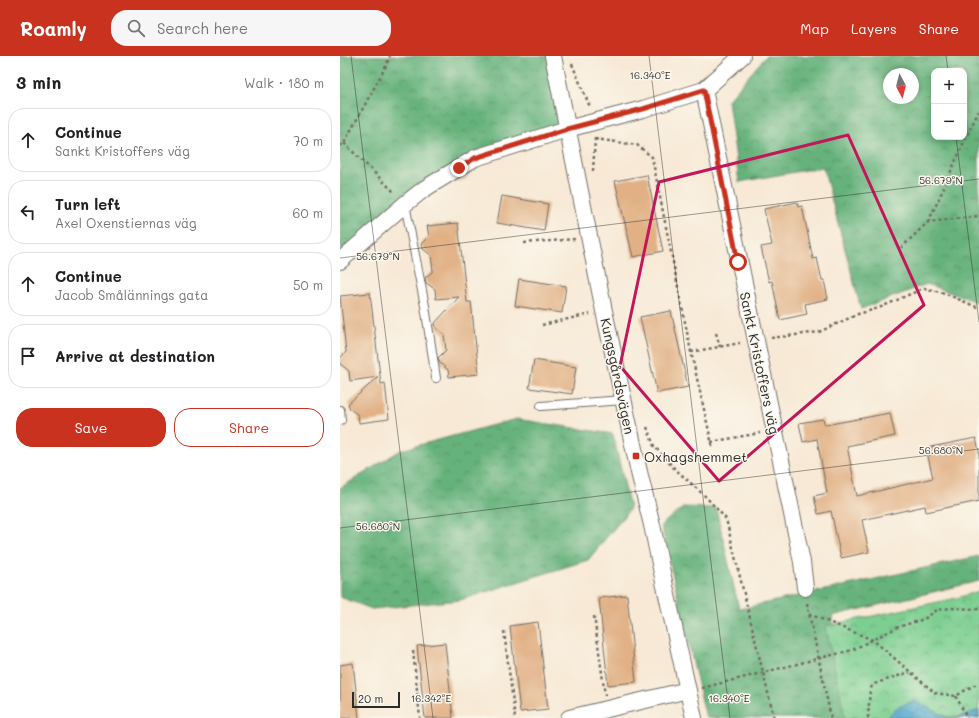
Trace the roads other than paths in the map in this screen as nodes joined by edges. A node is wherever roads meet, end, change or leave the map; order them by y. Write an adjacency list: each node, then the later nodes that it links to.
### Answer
1 (553, 56): 4 (street, Kungsgårdsvägen)
2 (742, 56): 3 (street)
3 (704, 90): 4 (street); 12 (street, Sankt Kristoffers väg)
4 (567, 129): 5 (street); 8 (street, Kungsgårdsvägen)
5 (405, 204): 6 (street); 7 (lane)
6 (340, 261)
7 (436, 378)
8 (624, 400): 9 (lane); 13 (street, Kungsgårdsvägen)
9 (541, 406)
10 (340, 410): 11 (lane)
11 (341, 420)
12 (805, 588)
13 (688, 690): 14 (street); 15 (street, Kungsgårdsvägen)
14 (569, 718)
15 (694, 718)

